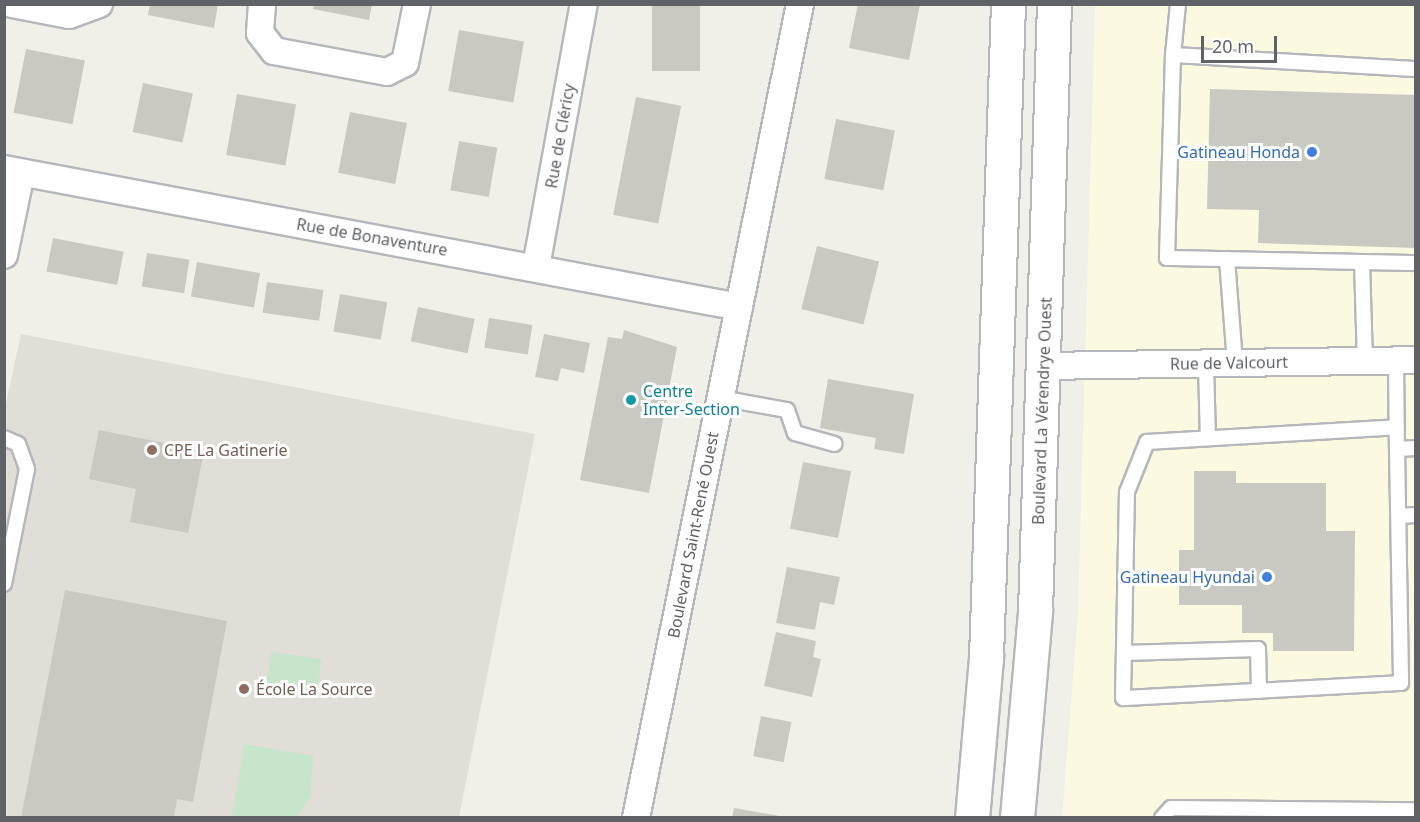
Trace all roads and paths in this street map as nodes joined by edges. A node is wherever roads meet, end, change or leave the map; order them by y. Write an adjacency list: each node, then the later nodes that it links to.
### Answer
1 (12, 4): 2 (street)
2 (99, 4)
3 (262, 4): 4 (street)
4 (417, 4)
5 (584, 4): 17 (street, Rue de Cléricy)
6 (800, 4): 18 (street, Boulevard Saint-René Ouest)
7 (1008, 4): 40 (main road)
8 (1054, 4): 23 (main road, Boulevard La Vérendrye Ouest)
9 (1178, 4): 10 (lane)
10 (1173, 55): 11 (lane); 14 (lane)
11 (1416, 69)
12 (13, 171): 13 (street); 17 (street, Rue de Bonaventure)
13 (4, 255)
14 (1227, 259): 15 (lane); 21 (lane)
15 (1362, 262): 16 (lane); 20 (lane)
16 (1416, 263)
17 (536, 267): 18 (street, Rue de Bonaventure)
18 (738, 307): 24 (street, Boulevard Saint-René Ouest)
19 (1406, 360): 20 (street, Rue de Valcourt); 25 (lane)
20 (1365, 361): 21 (street, Rue de Valcourt)
21 (1235, 363): 22 (street, Rue de Valcourt)
22 (1206, 364): 23 (street, Rue de Valcourt); 27 (lane)
23 (1043, 366): 41 (main road, Boulevard La Vérendrye Ouest)
24 (720, 398): 28 (lane); 39 (street, Boulevard Saint-René Ouest)
25 (1397, 427): 27 (lane); 30 (lane)
26 (4, 438): 33 (lane)
27 (1208, 438): 34 (lane)
28 (835, 444)
29 (1416, 448): 30 (lane)
30 (1398, 449): 32 (lane)
31 (1416, 515): 32 (lane)
32 (1398, 516): 35 (lane)
33 (4, 584)
34 (1124, 653): 37 (lane); 37 (lane)
35 (1401, 683): 36 (lane); 37 (lane)
36 (1416, 683)
37 (1259, 691)
38 (1416, 810): 42 (lane)
39 (636, 818)
40 (972, 818)
41 (1017, 818)
42 (1162, 818)

